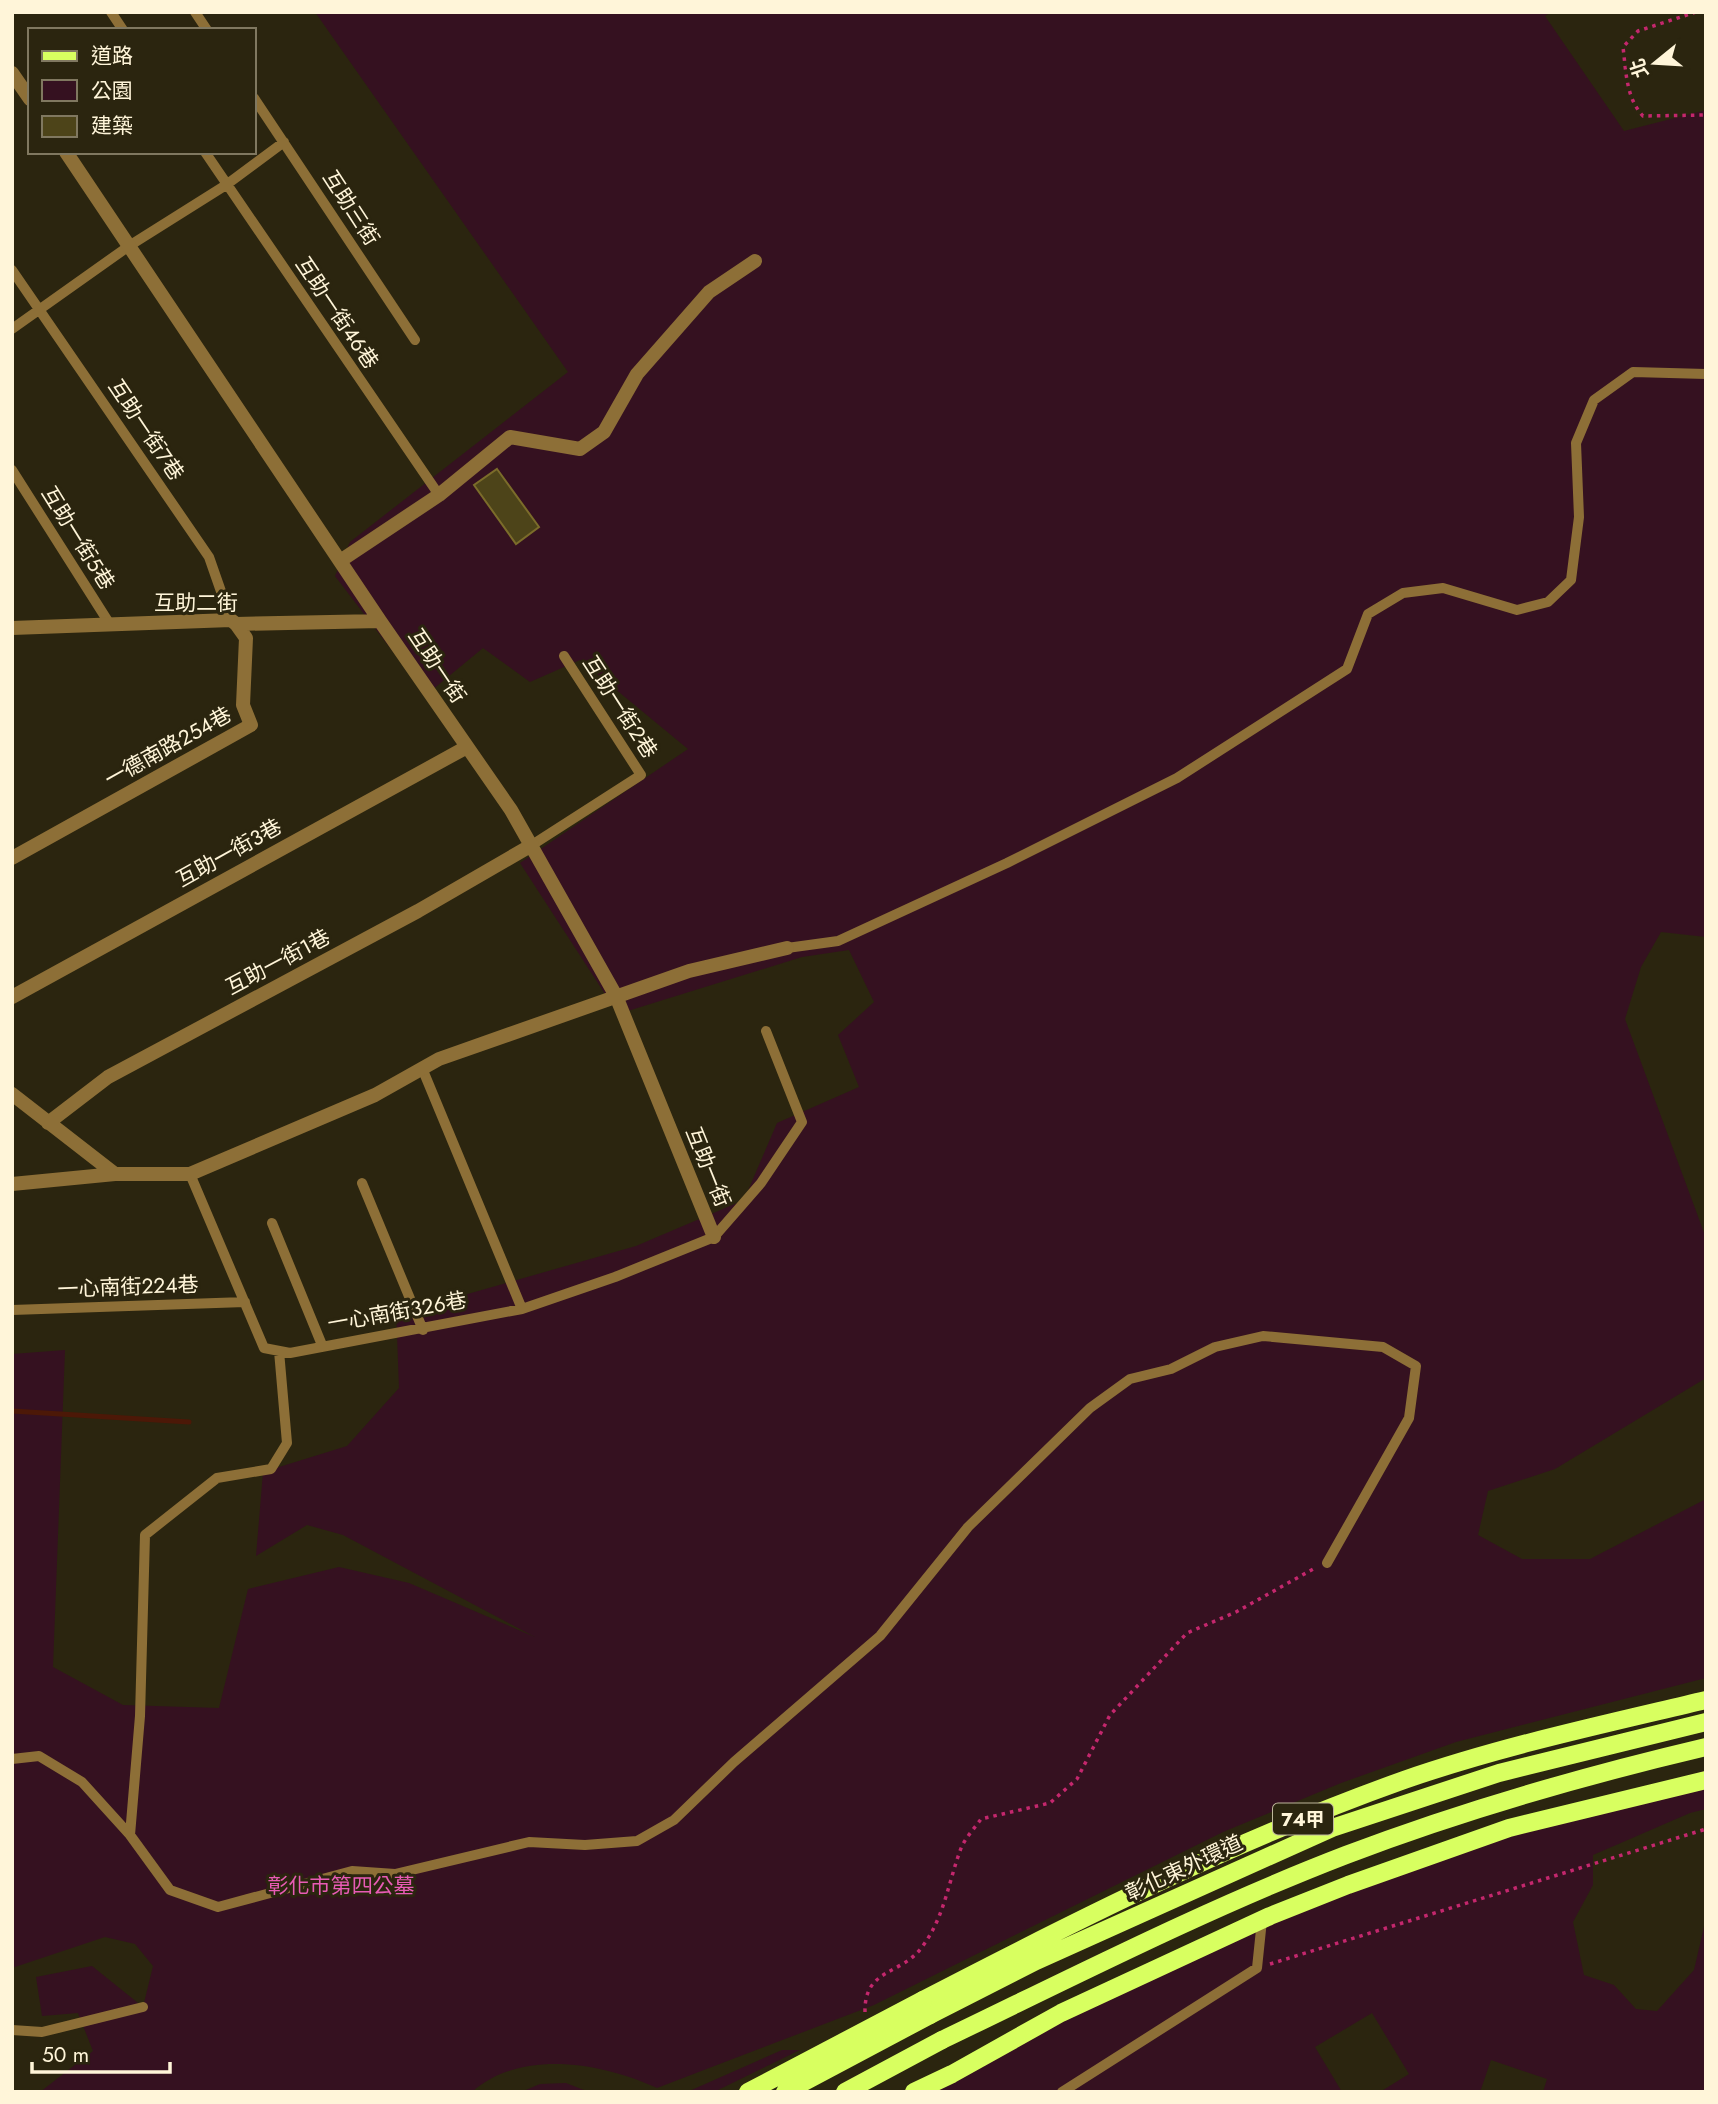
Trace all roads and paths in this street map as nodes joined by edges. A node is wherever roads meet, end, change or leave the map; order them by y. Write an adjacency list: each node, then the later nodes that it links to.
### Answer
1 (111, 12): 4 (lane)
2 (195, 12): 5 (lane)
3 (1696, 12): 9 (path)
4 (122, 28)
5 (206, 28)
6 (12, 73): 7 (street)
7 (28, 96)
8 (256, 101): 10 (lane, 互助三街)
9 (1706, 115)
10 (284, 142): 13 (lane); 19 (lane, 互助三街)
11 (67, 154): 14 (street, 互助一街)
12 (206, 154): 13 (lane, 互助一街46巷)
13 (226, 185): 14 (lane); 22 (lane, 互助一街46巷)
14 (129, 246): 17 (lane); 23 (street, 互助一街)
15 (755, 261): 22 (street)
16 (12, 270): 17 (lane, 互助一街7巷)
17 (40, 310): 18 (lane); 25 (lane, 互助一街7巷)
18 (12, 329)
19 (415, 340)
20 (1706, 374): 32 (lane)
21 (12, 470): 26 (lane, 互助一街5巷)
22 (439, 495): 23 (street)
23 (341, 561): 24 (street, 互助一街)
24 (380, 621): 25 (street, 互助二街); 29 (street, 互助一街)
25 (234, 622): 26 (street, 互助二街); 31 (street, 一德南路254巷)
26 (111, 626): 27 (street, 互助二街)
27 (12, 628)
28 (565, 656): 30 (lane, 互助一街2巷)
29 (467, 747): 30 (street, 互助一街); 34 (street, 互助一街3巷)
30 (532, 845): 33 (street, 互助一街); 38 (street, 互助一街1巷)
31 (12, 858)
32 (788, 948): 33 (street)
33 (616, 996): 36 (street); 44 (street, 互助一街)
34 (12, 997)
35 (766, 1031): 44 (lane)
36 (422, 1068): 40 (street); 46 (lane)
37 (12, 1094): 38 (street)
38 (48, 1123): 39 (street)
39 (115, 1174): 40 (street); 42 (street)
40 (190, 1174): 45 (lane)
41 (362, 1183): 48 (lane)
42 (12, 1184)
43 (272, 1223): 49 (lane)
44 (714, 1237): 46 (lane, 一心南街326巷)
45 (245, 1302): 47 (lane, 一心南街224巷); 50 (lane)
46 (522, 1309): 48 (lane, 一心南街326巷)
47 (12, 1310)
48 (422, 1330): 49 (lane, 一心南街326巷)
49 (322, 1345): 50 (lane, 一心南街326巷)
50 (279, 1351): 58 (lane)
51 (1327, 1563): 58 (lane); 63 (path)
52 (1706, 1700): 62 (main road, 74甲)
53 (1706, 1722): 62 (main road, 彰化東外環道 / 74甲)
54 (1706, 1747): 67 (main road, 74甲, bridge)
55 (12, 1759): 58 (lane)
56 (1706, 1780): 59 (main road)
57 (1706, 1829): 60 (path)
58 (130, 1835)
59 (1262, 1920): 60 (lane); 68 (main road)
60 (1257, 1968): 69 (lane)
61 (143, 2007): 64 (lane)
62 (926, 2007): 65 (main road, 74甲, bridge); 66 (main road, 彰化東外環道 / 74甲, bridge)
63 (865, 2018)
64 (12, 2030)
65 (748, 2092)
66 (785, 2092)
67 (845, 2092)
68 (914, 2092)
69 (1062, 2092)

